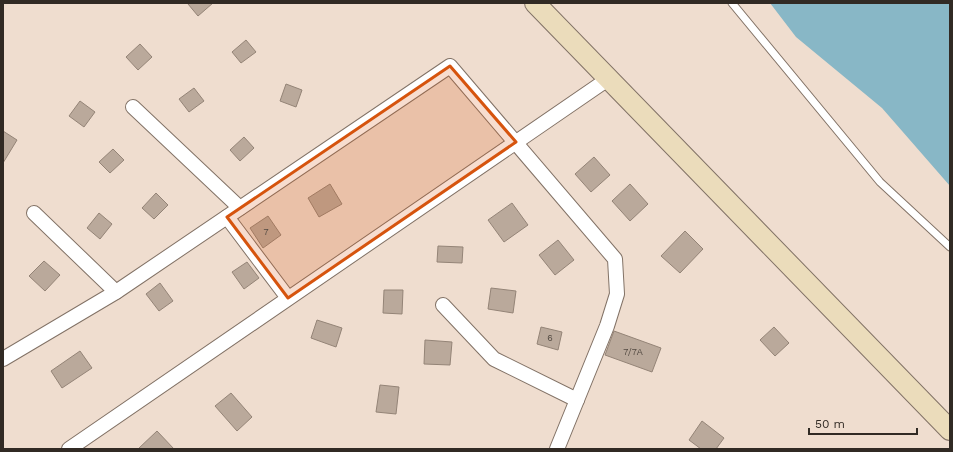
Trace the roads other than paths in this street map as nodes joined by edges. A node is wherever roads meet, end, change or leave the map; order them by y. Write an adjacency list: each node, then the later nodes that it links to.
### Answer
1 (535, 3): 3 (street)
2 (732, 3): 9 (lane)
3 (608, 78): 5 (street); 15 (street)
4 (133, 107): 6 (street)
5 (516, 142): 6 (street); 11 (street); 14 (street)
6 (240, 208): 8 (street)
7 (34, 213): 10 (street)
8 (227, 217): 10 (street); 11 (street)
9 (950, 247)
10 (116, 292): 13 (street)
11 (288, 298): 16 (street)
12 (443, 305): 14 (street)
13 (3, 360)
14 (577, 400): 17 (street)
15 (950, 430)
16 (69, 449)
17 (557, 449)

